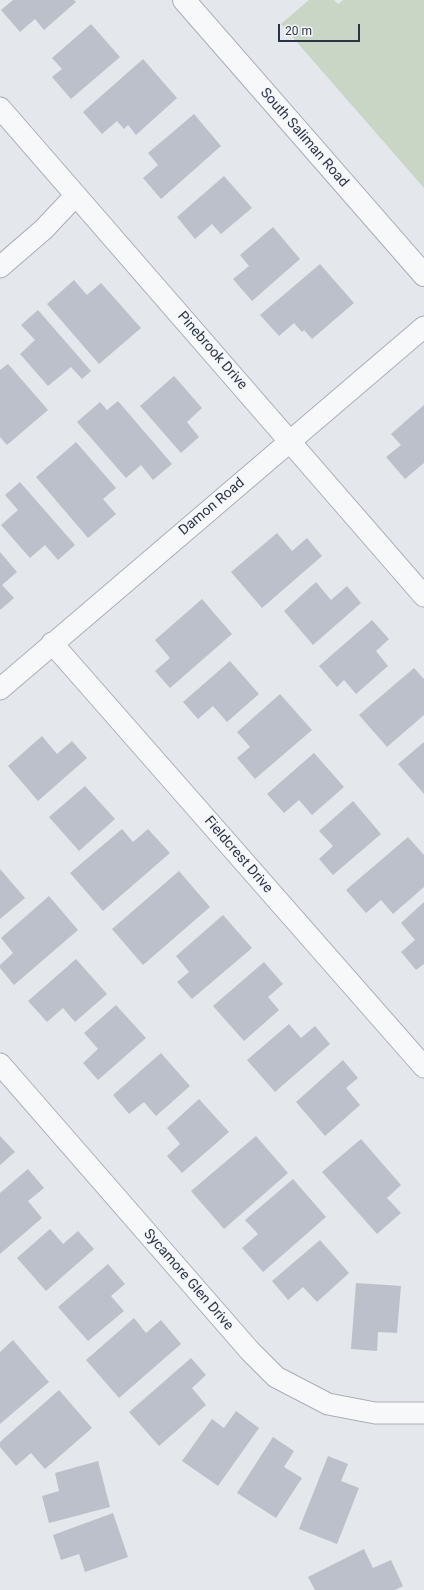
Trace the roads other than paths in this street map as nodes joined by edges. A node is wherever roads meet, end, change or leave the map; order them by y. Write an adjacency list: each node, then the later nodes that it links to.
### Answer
1 (184, 0): 5 (street, South Saliman Road)
2 (0, 108): 3 (street, Pinebrook Drive)
3 (76, 195): 4 (street); 7 (street, Pinebrook Drive)
4 (0, 267)
5 (424, 275)
6 (424, 327): 7 (street, Damon Road)
7 (290, 441): 8 (street, Pinebrook Drive); 9 (street, Damon Road)
8 (424, 596)
9 (52, 643): 10 (street, Damon Road); 12 (street, Fieldcrest Drive)
10 (0, 689)
11 (0, 1064): 13 (street, Sycamore Glen Drive)
12 (424, 1067)
13 (424, 1413)

